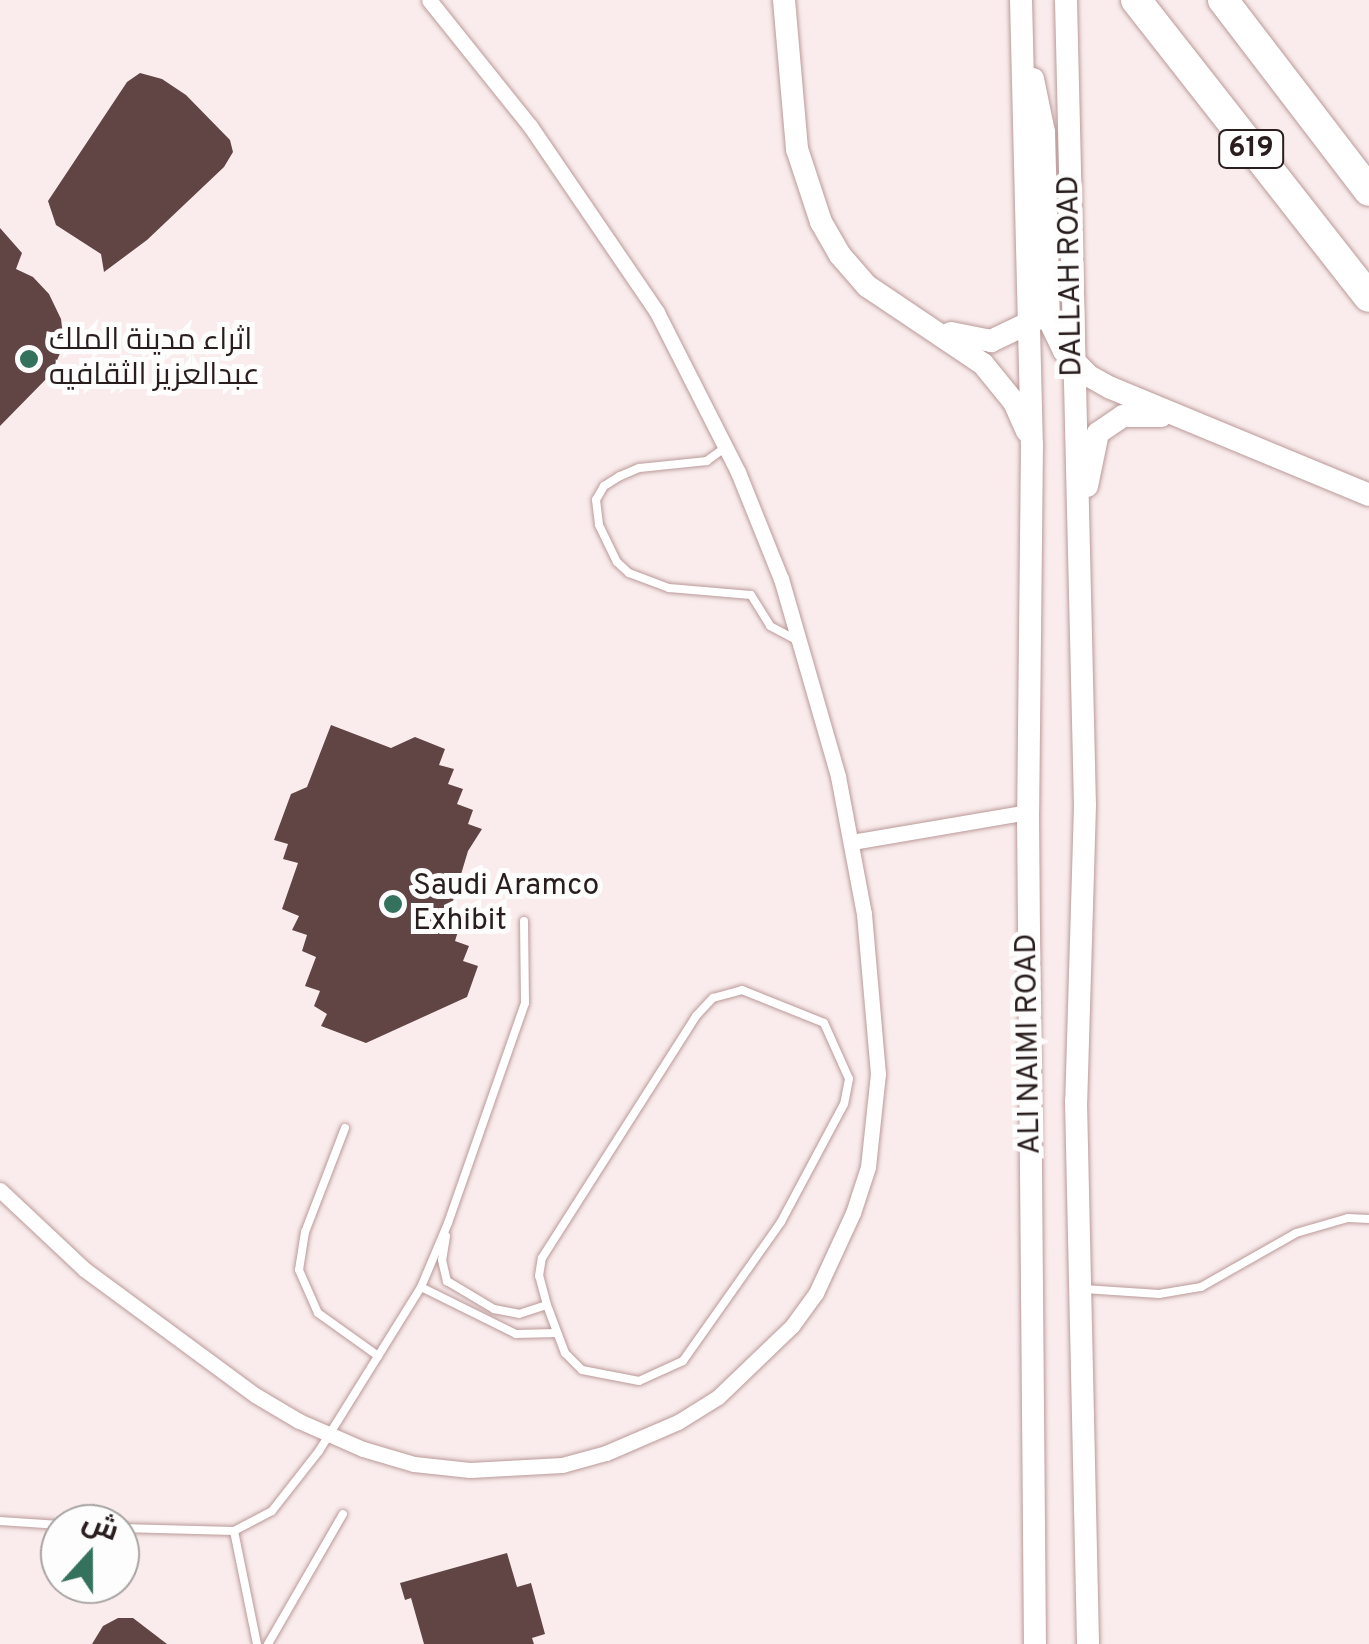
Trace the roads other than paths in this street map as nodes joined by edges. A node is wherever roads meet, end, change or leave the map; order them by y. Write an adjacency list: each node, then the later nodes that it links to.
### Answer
1 (429, 0): 16 (street)
2 (784, 0): 10 (main road)
3 (1066, 0): 8 (main road, DALLAH ROAD)
4 (1136, 0): 9 (highway, 619)
5 (1223, 0): 7 (highway, 619)
6 (1021, 10): 11 (main road); 12 (main road, DALLAH ROAD)
7 (1369, 191)
8 (1071, 258): 11 (main road); 13 (main road, DALLAH ROAD)
9 (1369, 297)
10 (893, 306): 12 (main road); 15 (main road)
11 (1048, 312): 12 (main road); 13 (main road)
12 (1028, 326): 15 (main road, DALLAH ROAD)
13 (1074, 361): 14 (main road); 18 (main road, DALLAH ROAD)
14 (1236, 438): 17 (main road); 18 (main road)
15 (1032, 444): 20 (main road, ALI NAIMI ROAD)
16 (726, 448): 19 (street); 19 (lane)
17 (1369, 495)
18 (1081, 552): 28 (main road, ALI NAIMI ROAD)
19 (802, 643): 21 (street)
20 (1028, 812): 21 (street); 40 (main road, ALI NAIMI ROAD)
21 (852, 842): 32 (street)
22 (524, 921): 26 (lane)
23 (344, 1128): 31 (lane)
24 (0, 1190): 32 (street)
25 (1369, 1219): 28 (lane)
26 (448, 1223): 27 (lane); 29 (lane)
27 (421, 1287): 30 (lane); 31 (lane)
28 (1080, 1289): 41 (main road, ALI NAIMI ROAD)
29 (547, 1306): 30 (lane); 30 (lane)
30 (557, 1332)
31 (378, 1356): 32 (lane)
32 (328, 1435): 37 (lane)
33 (344, 1514): 38 (lane)
34 (0, 1520): 35 (lane)
35 (40, 1523)
36 (140, 1529): 37 (lane)
37 (234, 1531): 39 (lane)
38 (272, 1642)
39 (257, 1644)
40 (1035, 1644)
41 (1088, 1644)

